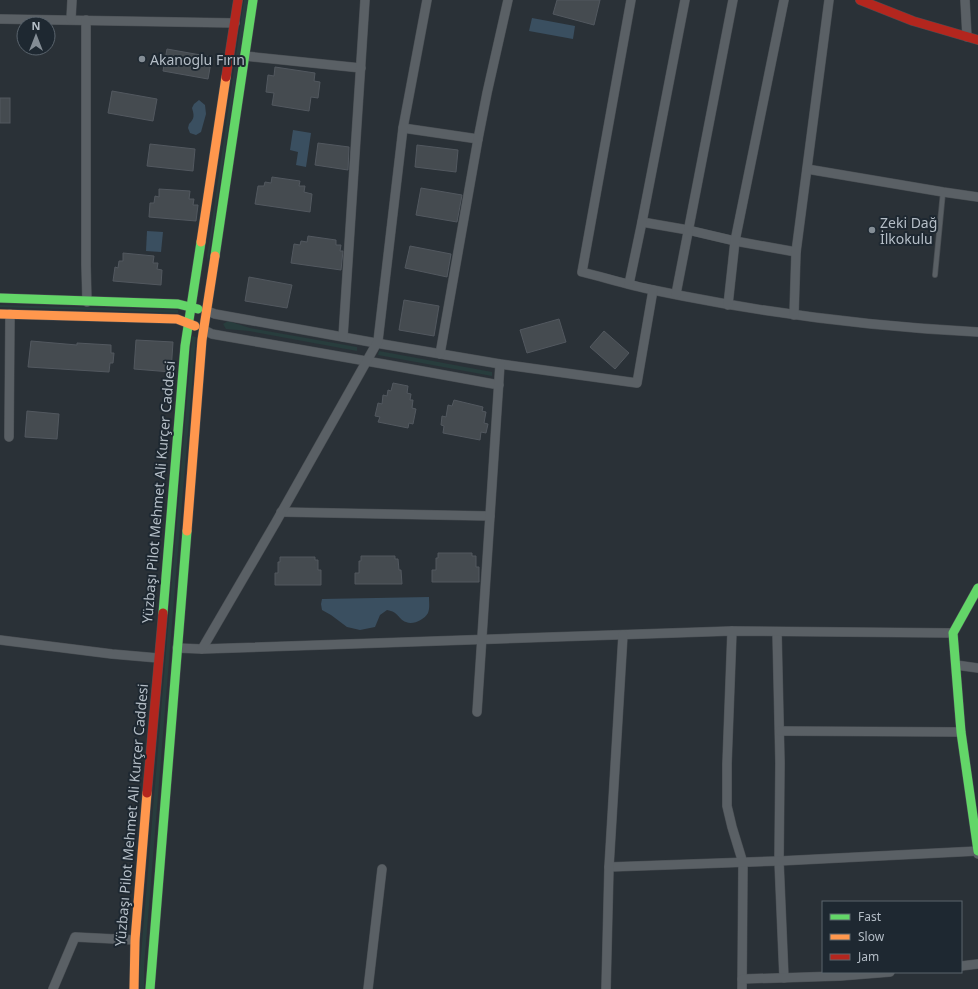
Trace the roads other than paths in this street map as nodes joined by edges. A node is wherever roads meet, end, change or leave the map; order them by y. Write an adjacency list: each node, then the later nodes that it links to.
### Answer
1 (72, 0): 15 (street)
2 (238, 0): 17 (main road, Yüzbaşı Pilot Mehmet Ali Kurçer Caddesi)
3 (253, 0): 20 (main road)
4 (365, 0): 21 (street)
5 (427, 0): 22 (street)
6 (508, 0): 23 (street)
7 (631, 0): 32 (street)
8 (685, 0): 27 (street)
9 (733, 0): 28 (street)
10 (784, 0): 29 (street)
11 (829, 0): 24 (street)
12 (860, 0): 18 (main road)
13 (965, 0): 18 (street)
14 (0, 19): 15 (street)
15 (71, 20): 16 (street)
16 (86, 20): 17 (street); 36 (street)
17 (235, 23): 38 (main road, Yüzbaşı Pilot Mehmet Ali Kurçer Caddesi)
18 (967, 37): 19 (main road)
19 (978, 40)
20 (245, 56): 21 (street); 39 (main road)
21 (362, 68): 46 (street)
22 (403, 128): 23 (street); 47 (street)
23 (478, 139): 48 (street)
24 (807, 169): 25 (street); 30 (street)
25 (943, 192): 26 (street); 31 (lane)
26 (978, 196)
27 (642, 222): 28 (street); 32 (street)
28 (688, 230): 29 (street); 34 (street)
29 (735, 241): 30 (street); 37 (street)
30 (796, 252): 42 (street)
31 (935, 274)
32 (629, 284): 33 (street)
33 (653, 290): 34 (street); 50 (street)
34 (676, 294): 37 (street)
35 (0, 298): 36 (main road)
36 (87, 302): 38 (main road)
37 (728, 305): 42 (street)
38 (191, 307): 39 (main road); 43 (main road, Yüzbaşı Pilot Mehmet Ali Kurçer Caddesi)
39 (207, 311): 44 (main road); 46 (street)
40 (0, 314): 41 (main road)
41 (10, 314): 43 (main road); 52 (street)
42 (794, 315): 45 (street)
43 (188, 324): 44 (main road); 65 (main road, Yüzbaşı Pilot Mehmet Ali Kurçer Caddesi)
44 (204, 330): 49 (street); 63 (main road)
45 (978, 332)
46 (343, 337): 47 (street)
47 (376, 343): 48 (street); 49 (street)
48 (440, 354): 50 (street)
49 (366, 361): 51 (street); 53 (street)
50 (500, 364): 51 (street)
51 (499, 385): 54 (street)
52 (9, 437)
53 (281, 512): 54 (street); 64 (street)
54 (490, 516): 62 (street)
55 (978, 588): 56 (main road)
56 (973, 606): 59 (main road)
57 (732, 631): 58 (street); 60 (street); 73 (street)
58 (777, 632): 59 (street); 69 (street)
59 (953, 633): 66 (main road)
60 (622, 635): 62 (street); 74 (street)
61 (0, 640): 65 (street)
62 (482, 640): 64 (street); 68 (street)
63 (177, 648): 64 (street); 84 (main road)
64 (202, 650)
65 (158, 658): 76 (main road, Yüzbaşı Pilot Mehmet Ali Kurçer Caddesi)
66 (956, 666): 67 (street); 70 (main road)
67 (978, 668)
68 (477, 712)
69 (780, 731): 70 (street); 72 (street)
70 (961, 732): 71 (main road)
71 (978, 852): 72 (street)
72 (779, 861): 73 (street); 80 (street)
73 (743, 863): 74 (street); 81 (street)
74 (609, 866): 86 (street)
75 (382, 869): 85 (street)
76 (135, 940): 82 (street); 83 (main road, Yüzbaşı Pilot Mehmet Ali Kurçer Caddesi)
77 (978, 964): 78 (street)
78 (962, 966)
79 (878, 973): 80 (street)
80 (784, 978): 81 (street)
81 (742, 979): 87 (street)
82 (53, 989)
83 (134, 989)
84 (150, 989)
85 (368, 989)
86 (606, 989)
87 (742, 989)

